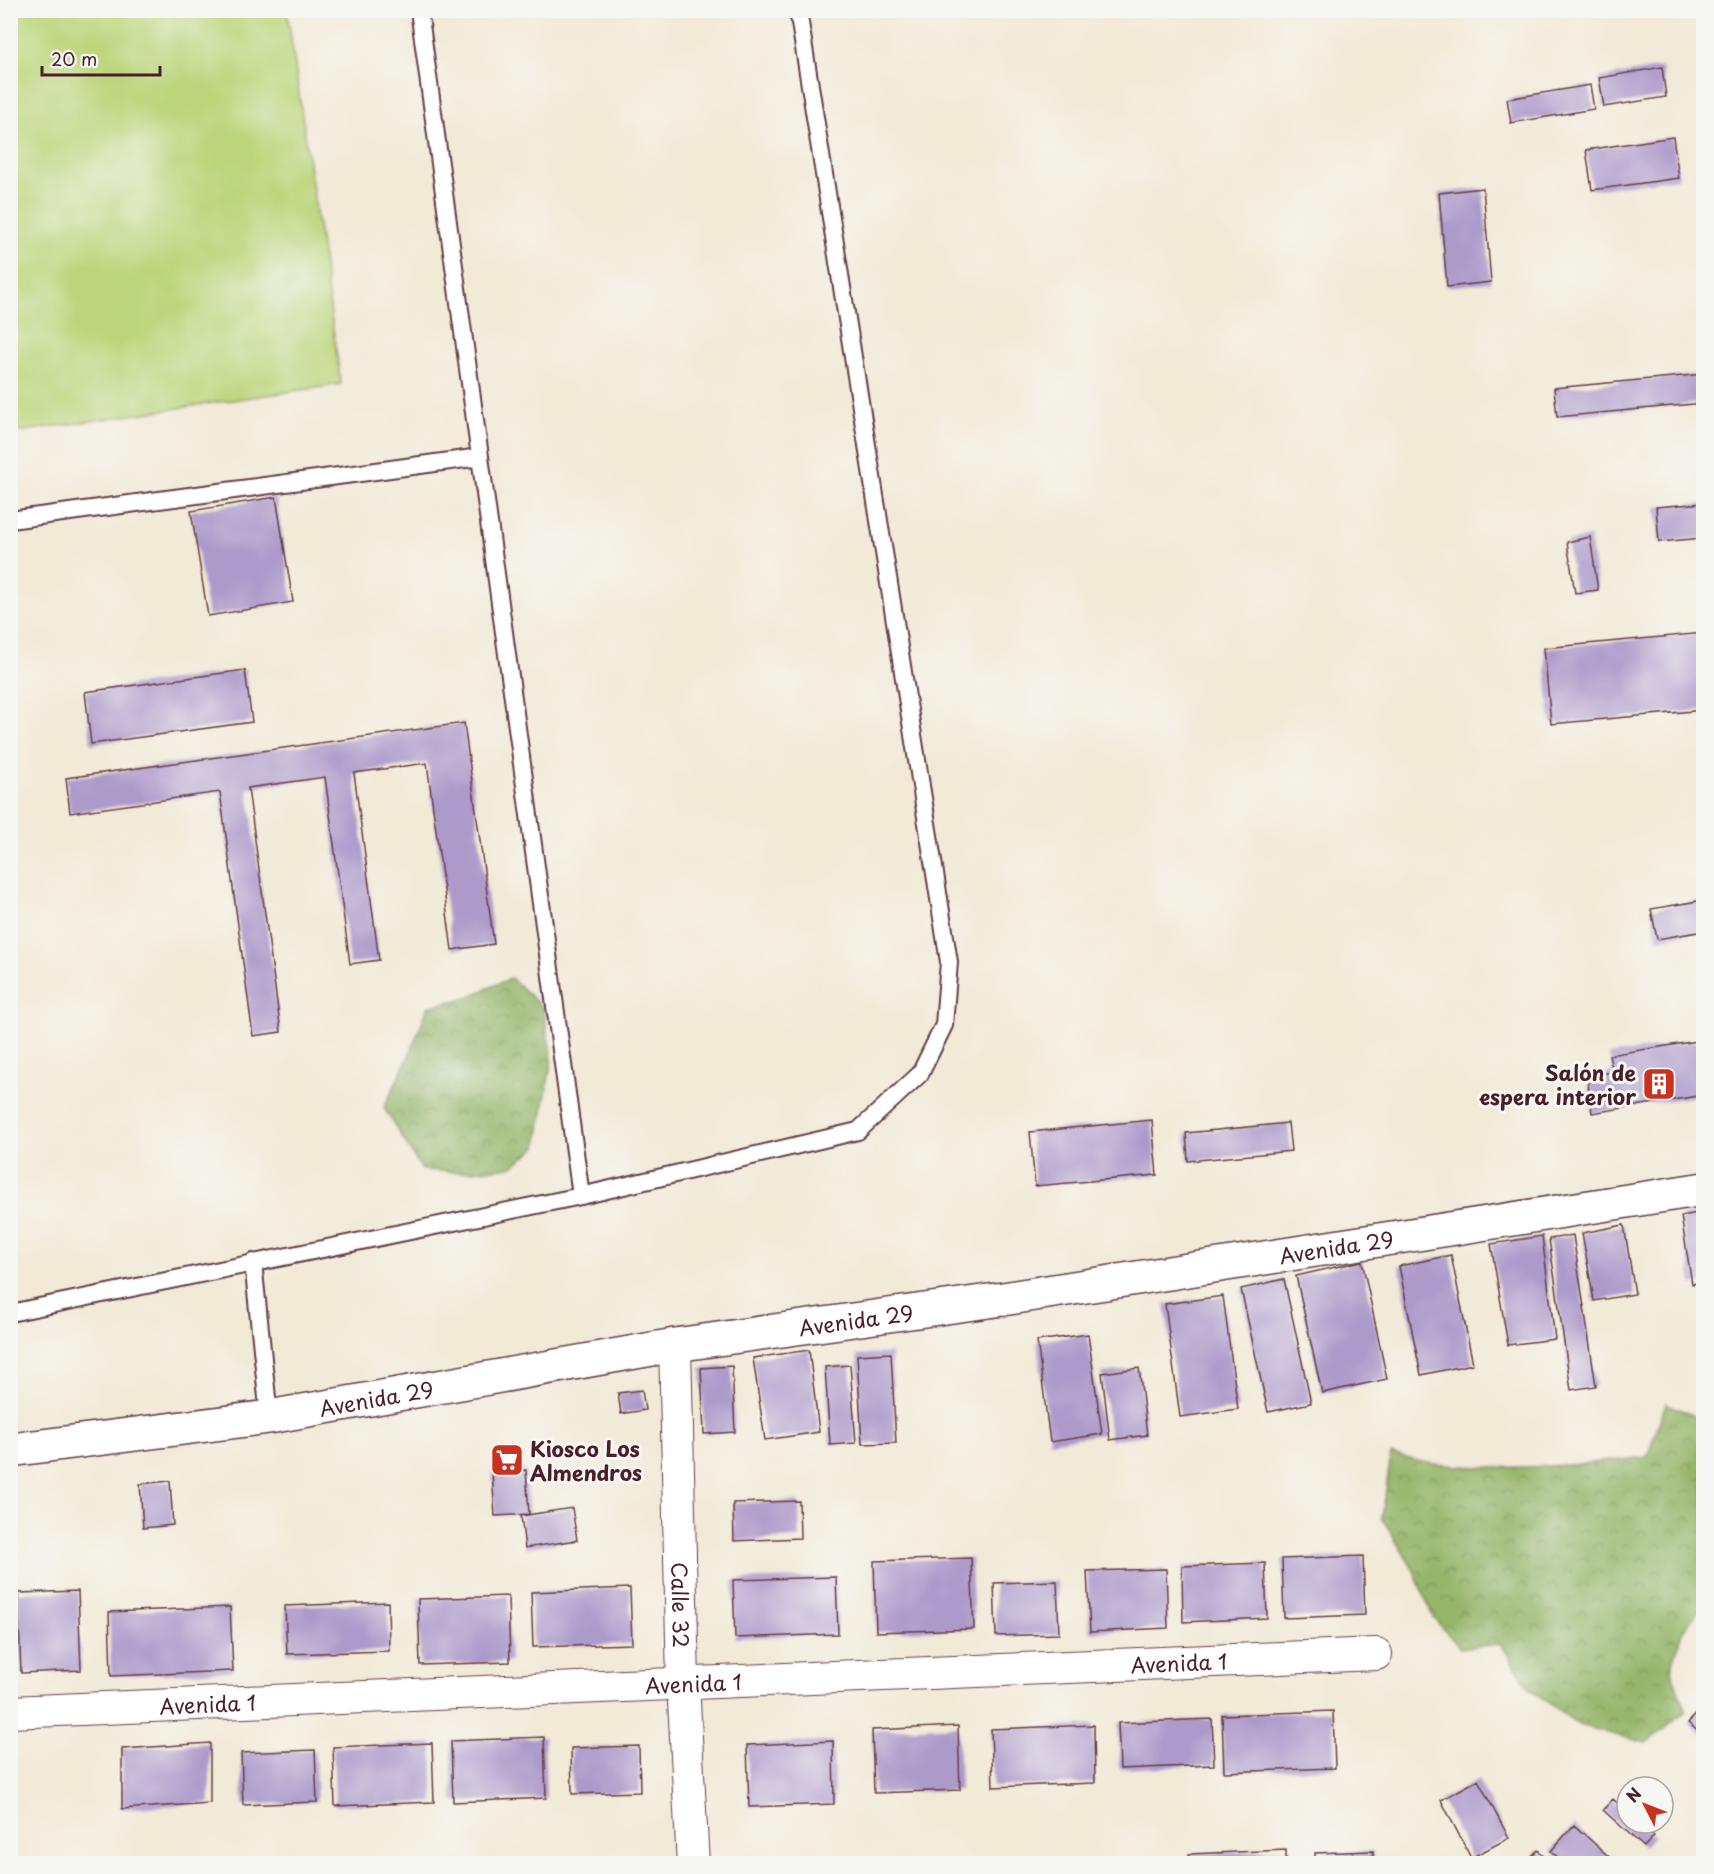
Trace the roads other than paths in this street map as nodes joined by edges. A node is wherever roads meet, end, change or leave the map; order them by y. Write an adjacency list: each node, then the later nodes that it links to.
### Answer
1 (419, 10): 3 (lane)
2 (798, 10): 6 (lane)
3 (480, 458): 4 (lane); 6 (lane)
4 (10, 520)
5 (1704, 1189): 9 (main road, Avenida 29)
6 (581, 1196): 7 (lane)
7 (253, 1262): 8 (lane); 10 (lane)
8 (10, 1313)
9 (675, 1345): 10 (main road, Avenida 29); 13 (street, Calle 32)
10 (268, 1416): 11 (main road, Avenida 29)
11 (10, 1450)
12 (1376, 1654): 13 (street, Avenida 1)
13 (683, 1683): 14 (street, Avenida 1); 15 (street, Calle 32)
14 (10, 1712)
15 (693, 1863)

